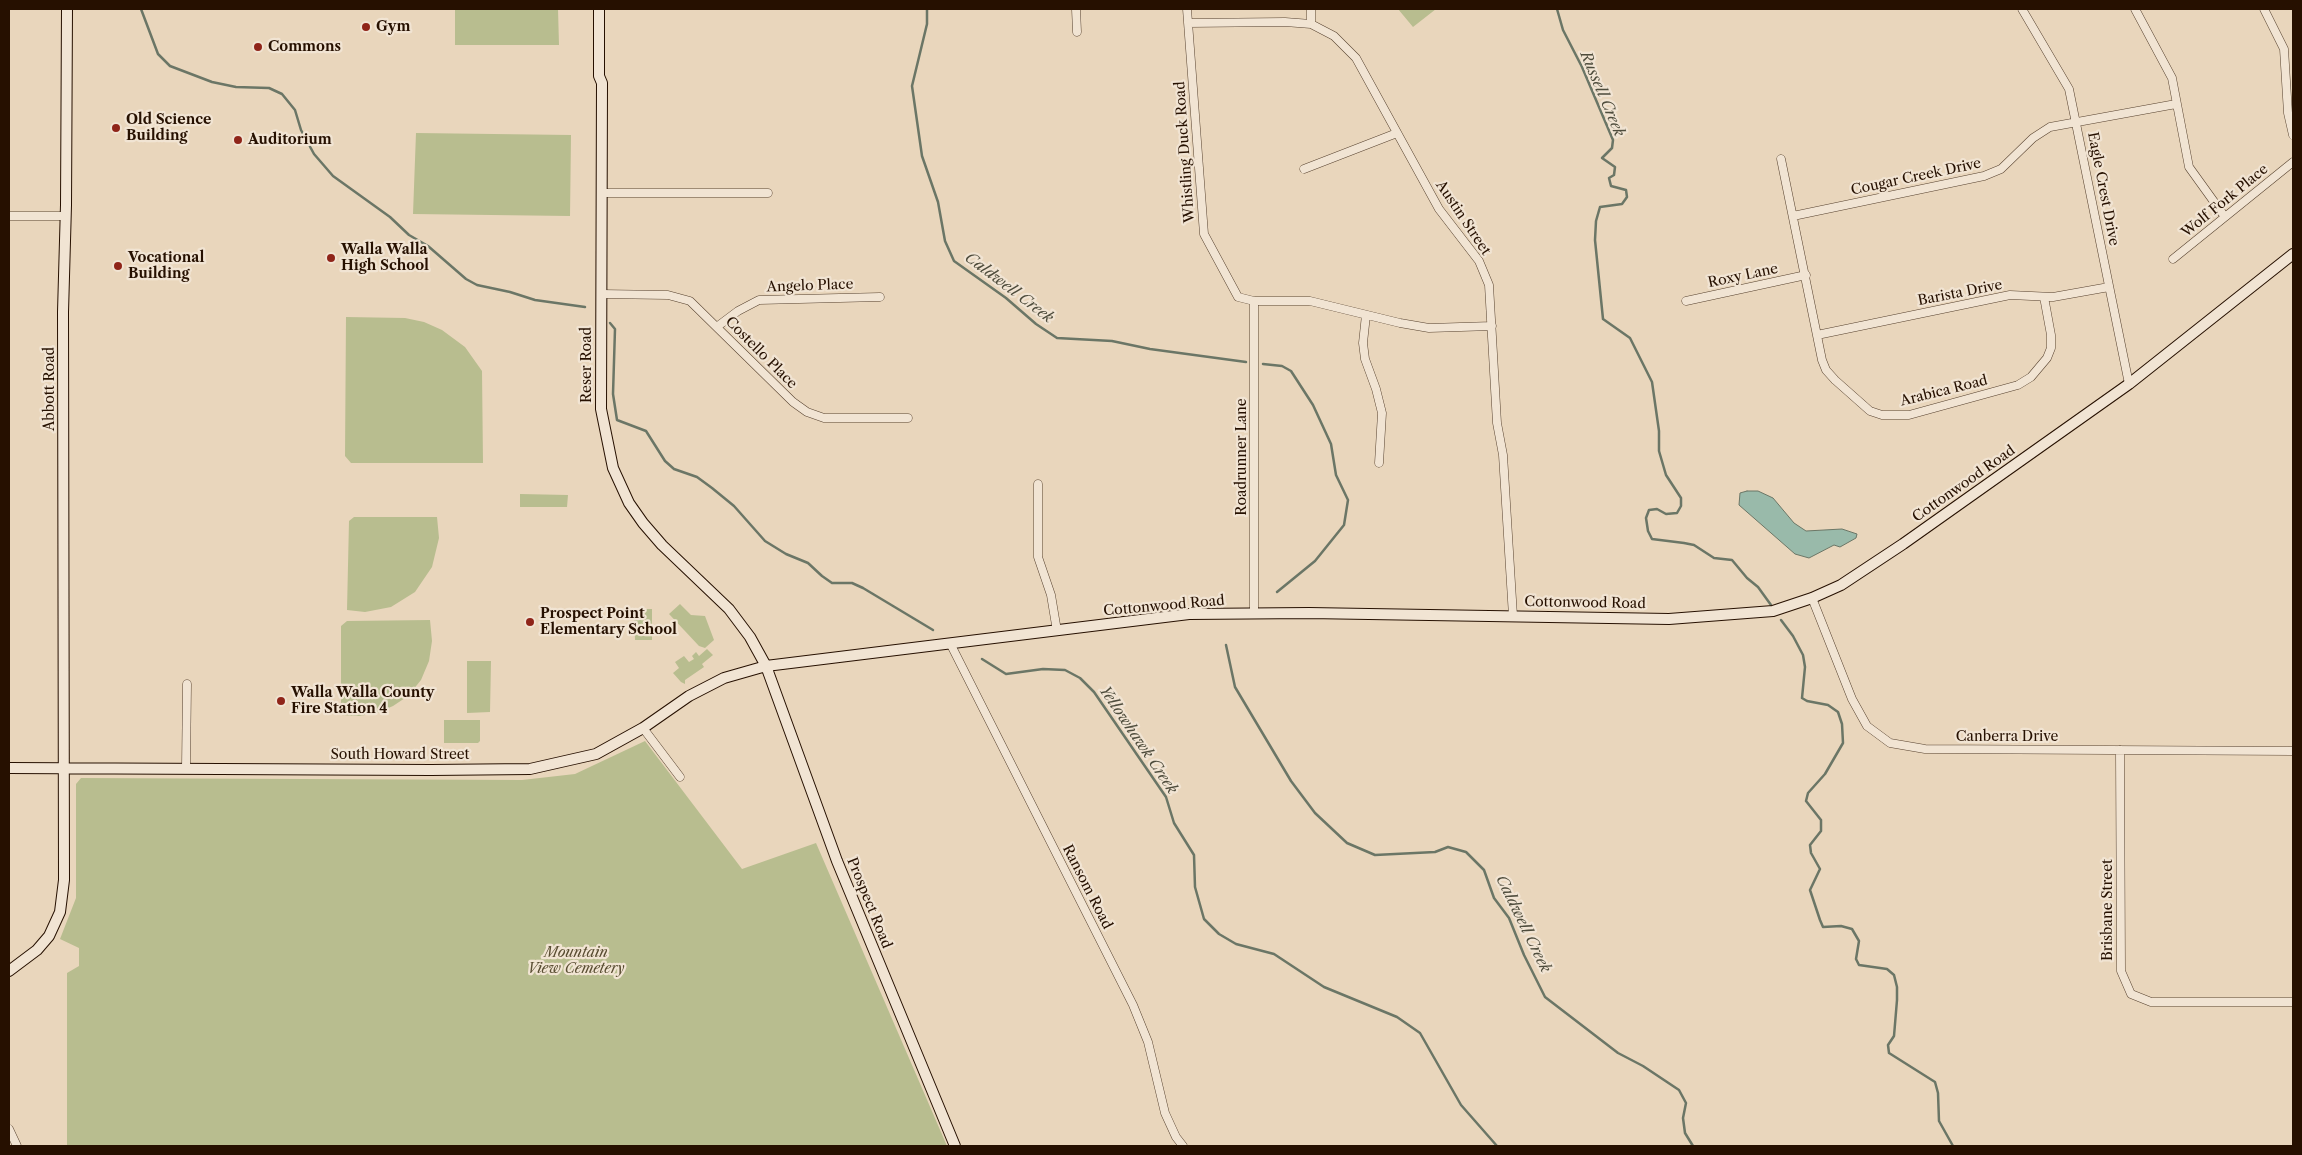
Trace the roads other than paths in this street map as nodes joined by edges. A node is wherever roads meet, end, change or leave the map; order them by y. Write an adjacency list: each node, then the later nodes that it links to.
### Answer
1 (67, 9): 24 (street, Abbott Road)
2 (599, 9): 21 (street, Reser Road)
3 (1076, 9): 11 (street)
4 (1187, 9): 9 (street, Whistling Duck Road)
5 (1311, 9): 10 (street)
6 (2022, 9): 15 (street, Eagle Crest Drive)
7 (2135, 9): 14 (street)
8 (2264, 9): 13 (street)
9 (1188, 23): 10 (street, Austin Street); 34 (street, Whistling Duck Road)
10 (1311, 24): 16 (street, Austin Street)
11 (1077, 32)
12 (2293, 46): 13 (street)
13 (2284, 48): 17 (street)
14 (2176, 104): 15 (street, Cougar Creek Drive); 26 (street)
15 (2077, 123): 25 (street, Cougar Creek Drive); 30 (street, Eagle Crest Drive)
16 (1397, 133): 20 (street); 38 (street, Austin Street)
17 (2293, 135)
18 (1781, 158): 25 (street, Arabica Road)
19 (2293, 162): 26 (street, Wolf Fork Place)
20 (1304, 169)
21 (601, 194): 22 (street); 31 (street, Reser Road)
22 (768, 194)
23 (9, 216): 24 (street)
24 (66, 216): 55 (street, Abbott Road)
25 (1793, 216): 29 (street, Arabica Road)
26 (2225, 217): 28 (street, Wolf Fork Place)
27 (2293, 254): 40 (street, Cottonwood Road)
28 (2173, 259)
29 (1806, 275): 35 (street, Roxy Lane); 39 (street, Arabica Road)
30 (2110, 287): 33 (street, Barista Drive); 40 (street, Eagle Crest Drive)
31 (601, 294): 37 (street, Costello Place); 49 (street, Reser Road)
32 (880, 297): 37 (street, Angelo Place)
33 (2044, 297): 39 (street, Barista Drive); 39 (street, Arabica Road)
34 (1254, 301): 36 (street, Whistling Duck Road); 45 (street, Roadrunner Lane)
35 (1686, 302)
36 (1366, 314): 38 (street, Whistling Duck Road); 42 (street)
37 (718, 326): 41 (street, Costello Place)
38 (1492, 326): 46 (street, Austin Street)
39 (1817, 335)
40 (2129, 384): 44 (street, Cottonwood Road)
41 (908, 418)
42 (1379, 463)
43 (1038, 484): 47 (street)
44 (1812, 598): 46 (street, Cottonwood Road); 52 (street, Canberra Drive)
45 (1254, 613): 46 (street, Cottonwood Road); 47 (street, Cottonwood Road)
46 (1513, 616)
47 (1057, 631): 48 (street, Cottonwood Road)
48 (951, 645): 49 (street, Cottonwood Road); 63 (street, Ransom Road)
49 (766, 666): 51 (street, South Howard Street); 62 (street, Prospect Road)
50 (187, 684): 56 (street)
51 (642, 728): 56 (street, South Howard Street); 57 (street)
52 (2120, 750): 53 (street, Canberra Drive); 59 (street, Brisbane Street)
53 (2293, 751)
54 (9, 768): 55 (street, South Howard Street)
55 (63, 768): 56 (street, South Howard Street); 58 (street, Abbott Road)
56 (186, 768)
57 (680, 776)
58 (9, 971)
59 (2293, 1002)
60 (9, 1129): 61 (street)
61 (17, 1146)
62 (954, 1146)
63 (1183, 1146)

